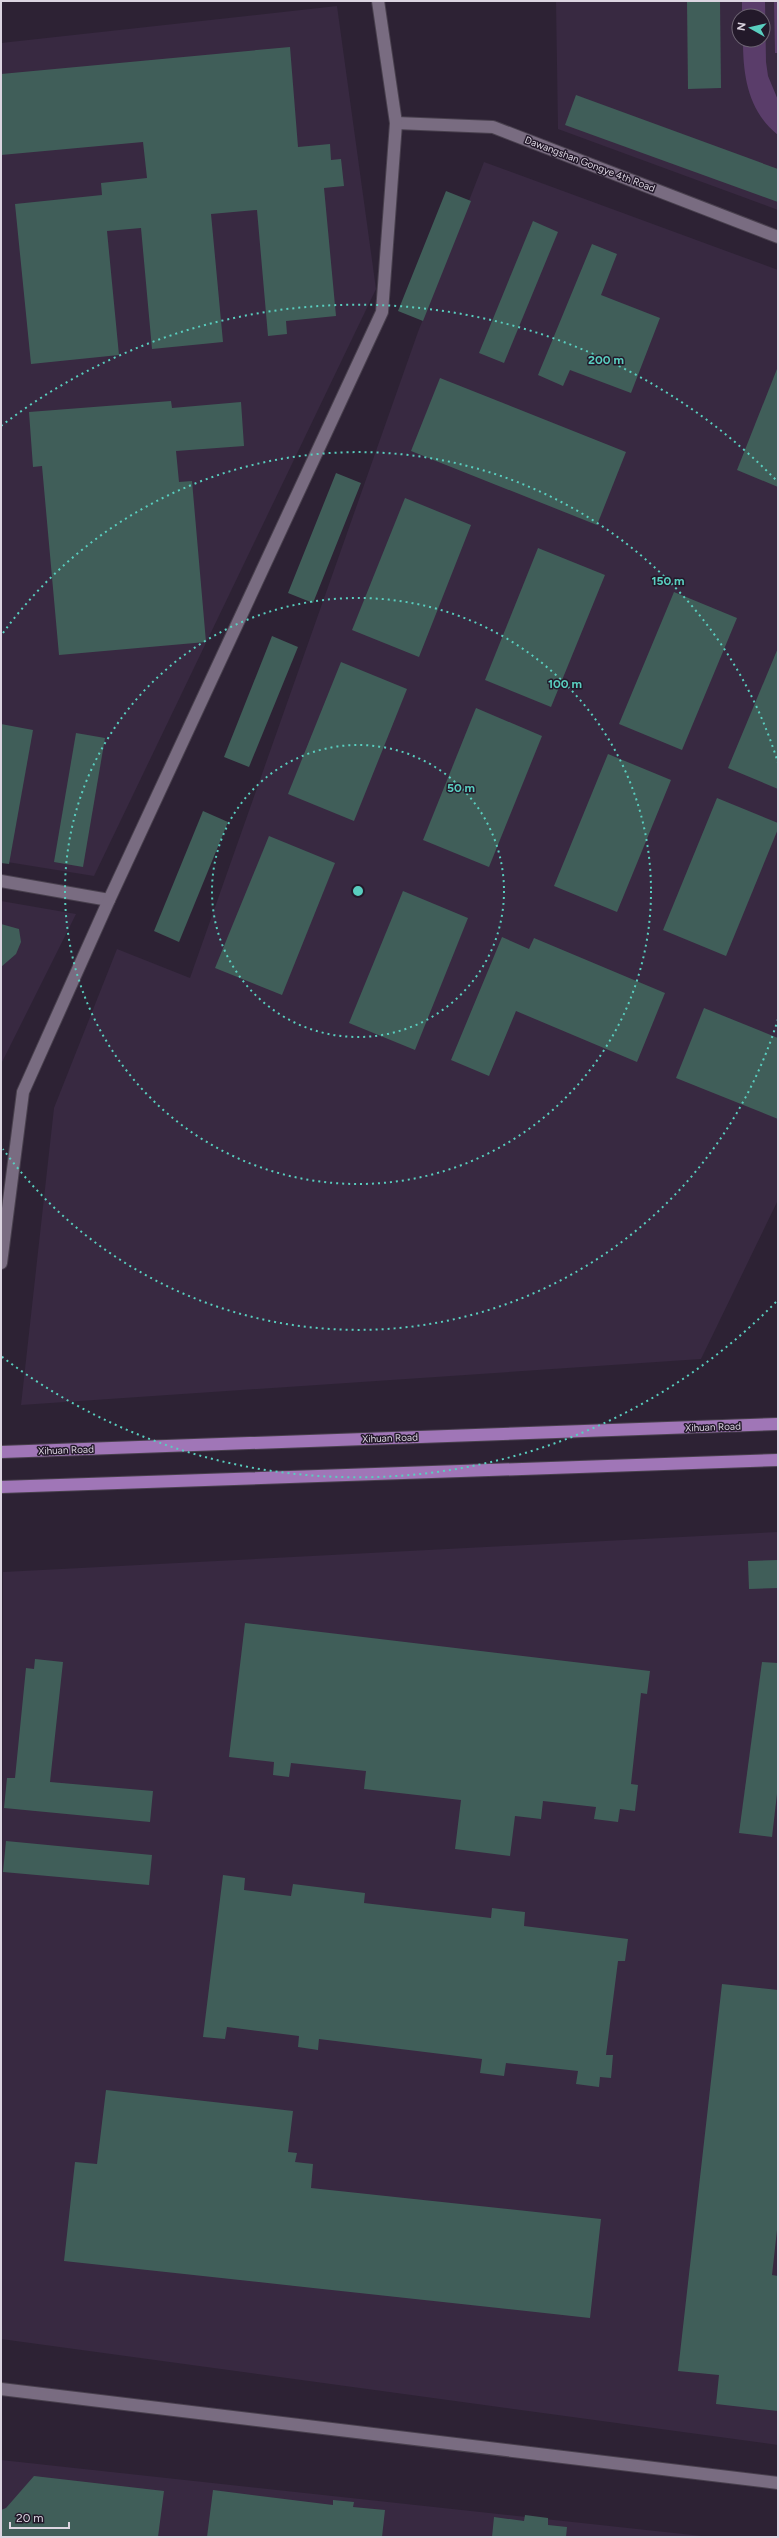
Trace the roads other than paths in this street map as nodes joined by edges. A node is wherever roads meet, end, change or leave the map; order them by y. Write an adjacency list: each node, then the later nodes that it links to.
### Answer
1 (378, 1): 2 (street)
2 (396, 123): 3 (street, Dawangshan Gongye 4th Road); 5 (street)
3 (778, 237)
4 (1, 881): 5 (street)
5 (108, 900): 6 (street)
6 (1, 1264)
7 (778, 1424): 8 (main road, Xihuan Road)
8 (1, 1452)
9 (778, 1460): 10 (main road)
10 (1, 1487)
11 (1, 2390): 12 (street)
12 (778, 2483)

